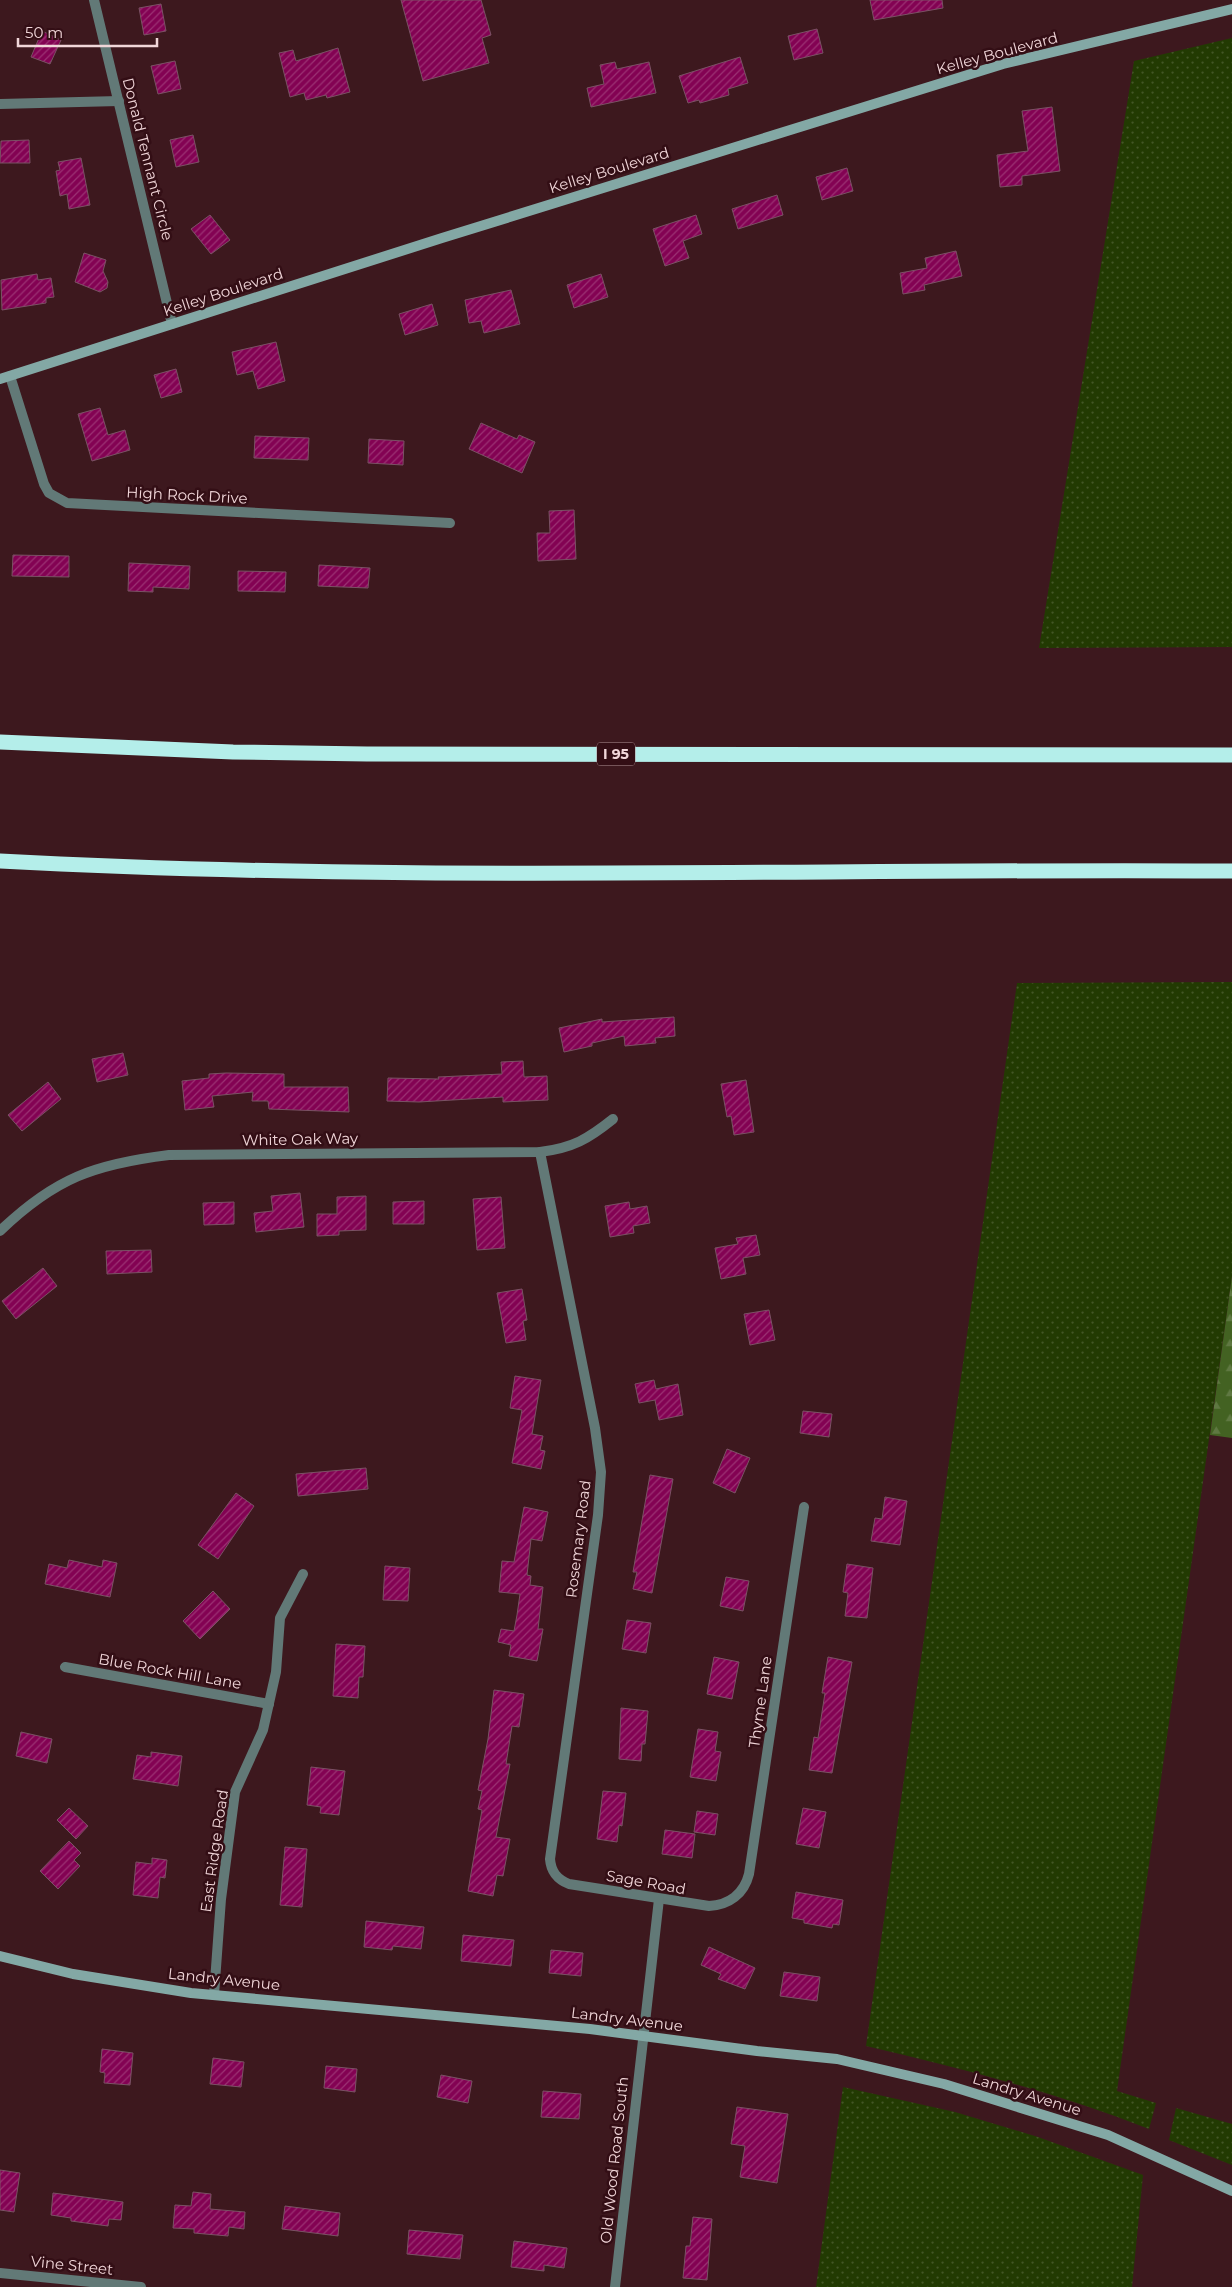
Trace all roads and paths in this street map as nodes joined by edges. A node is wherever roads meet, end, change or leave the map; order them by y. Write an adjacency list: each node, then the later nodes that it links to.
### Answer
1 (94, 0): 3 (street, Donald Tennant Circle)
2 (1232, 9): 5 (main road, Kelley Boulevard)
3 (119, 101): 4 (street); 5 (street, Donald Tennant Circle)
4 (0, 104)
5 (172, 324): 6 (main road, Kelley Boulevard)
6 (5, 378): 7 (street, High Rock Drive)
7 (450, 523)
8 (0, 742): 9 (highway, I 95)
9 (1232, 755)
10 (0, 861): 11 (highway)
11 (1232, 871)
12 (613, 1119): 13 (street, White Oak Way)
13 (540, 1152): 14 (street, White Oak Way); 19 (street, Rosemary Road)
14 (0, 1230)
15 (804, 1507): 20 (street, Thyme Lane)
16 (303, 1574): 18 (street, East Ridge Road)
17 (65, 1667): 18 (street, Blue Rock Hill Lane)
18 (269, 1704): 23 (street, East Ridge Road)
19 (554, 1873): 21 (street, Sage Road)
20 (735, 1898): 21 (street, Sage Road)
21 (659, 1899): 24 (street, Old Wood Road South)
22 (0, 1956): 23 (main road, Landry Avenue)
23 (214, 1995): 24 (main road, Landry Avenue)
24 (643, 2036): 25 (main road, Landry Avenue); 29 (street, Old Wood Road South)
25 (1232, 2192)
26 (0, 2273): 27 (street, Vine Street)
27 (43, 2282): 28 (street, Vine Street)
28 (140, 2287)
29 (615, 2287)

